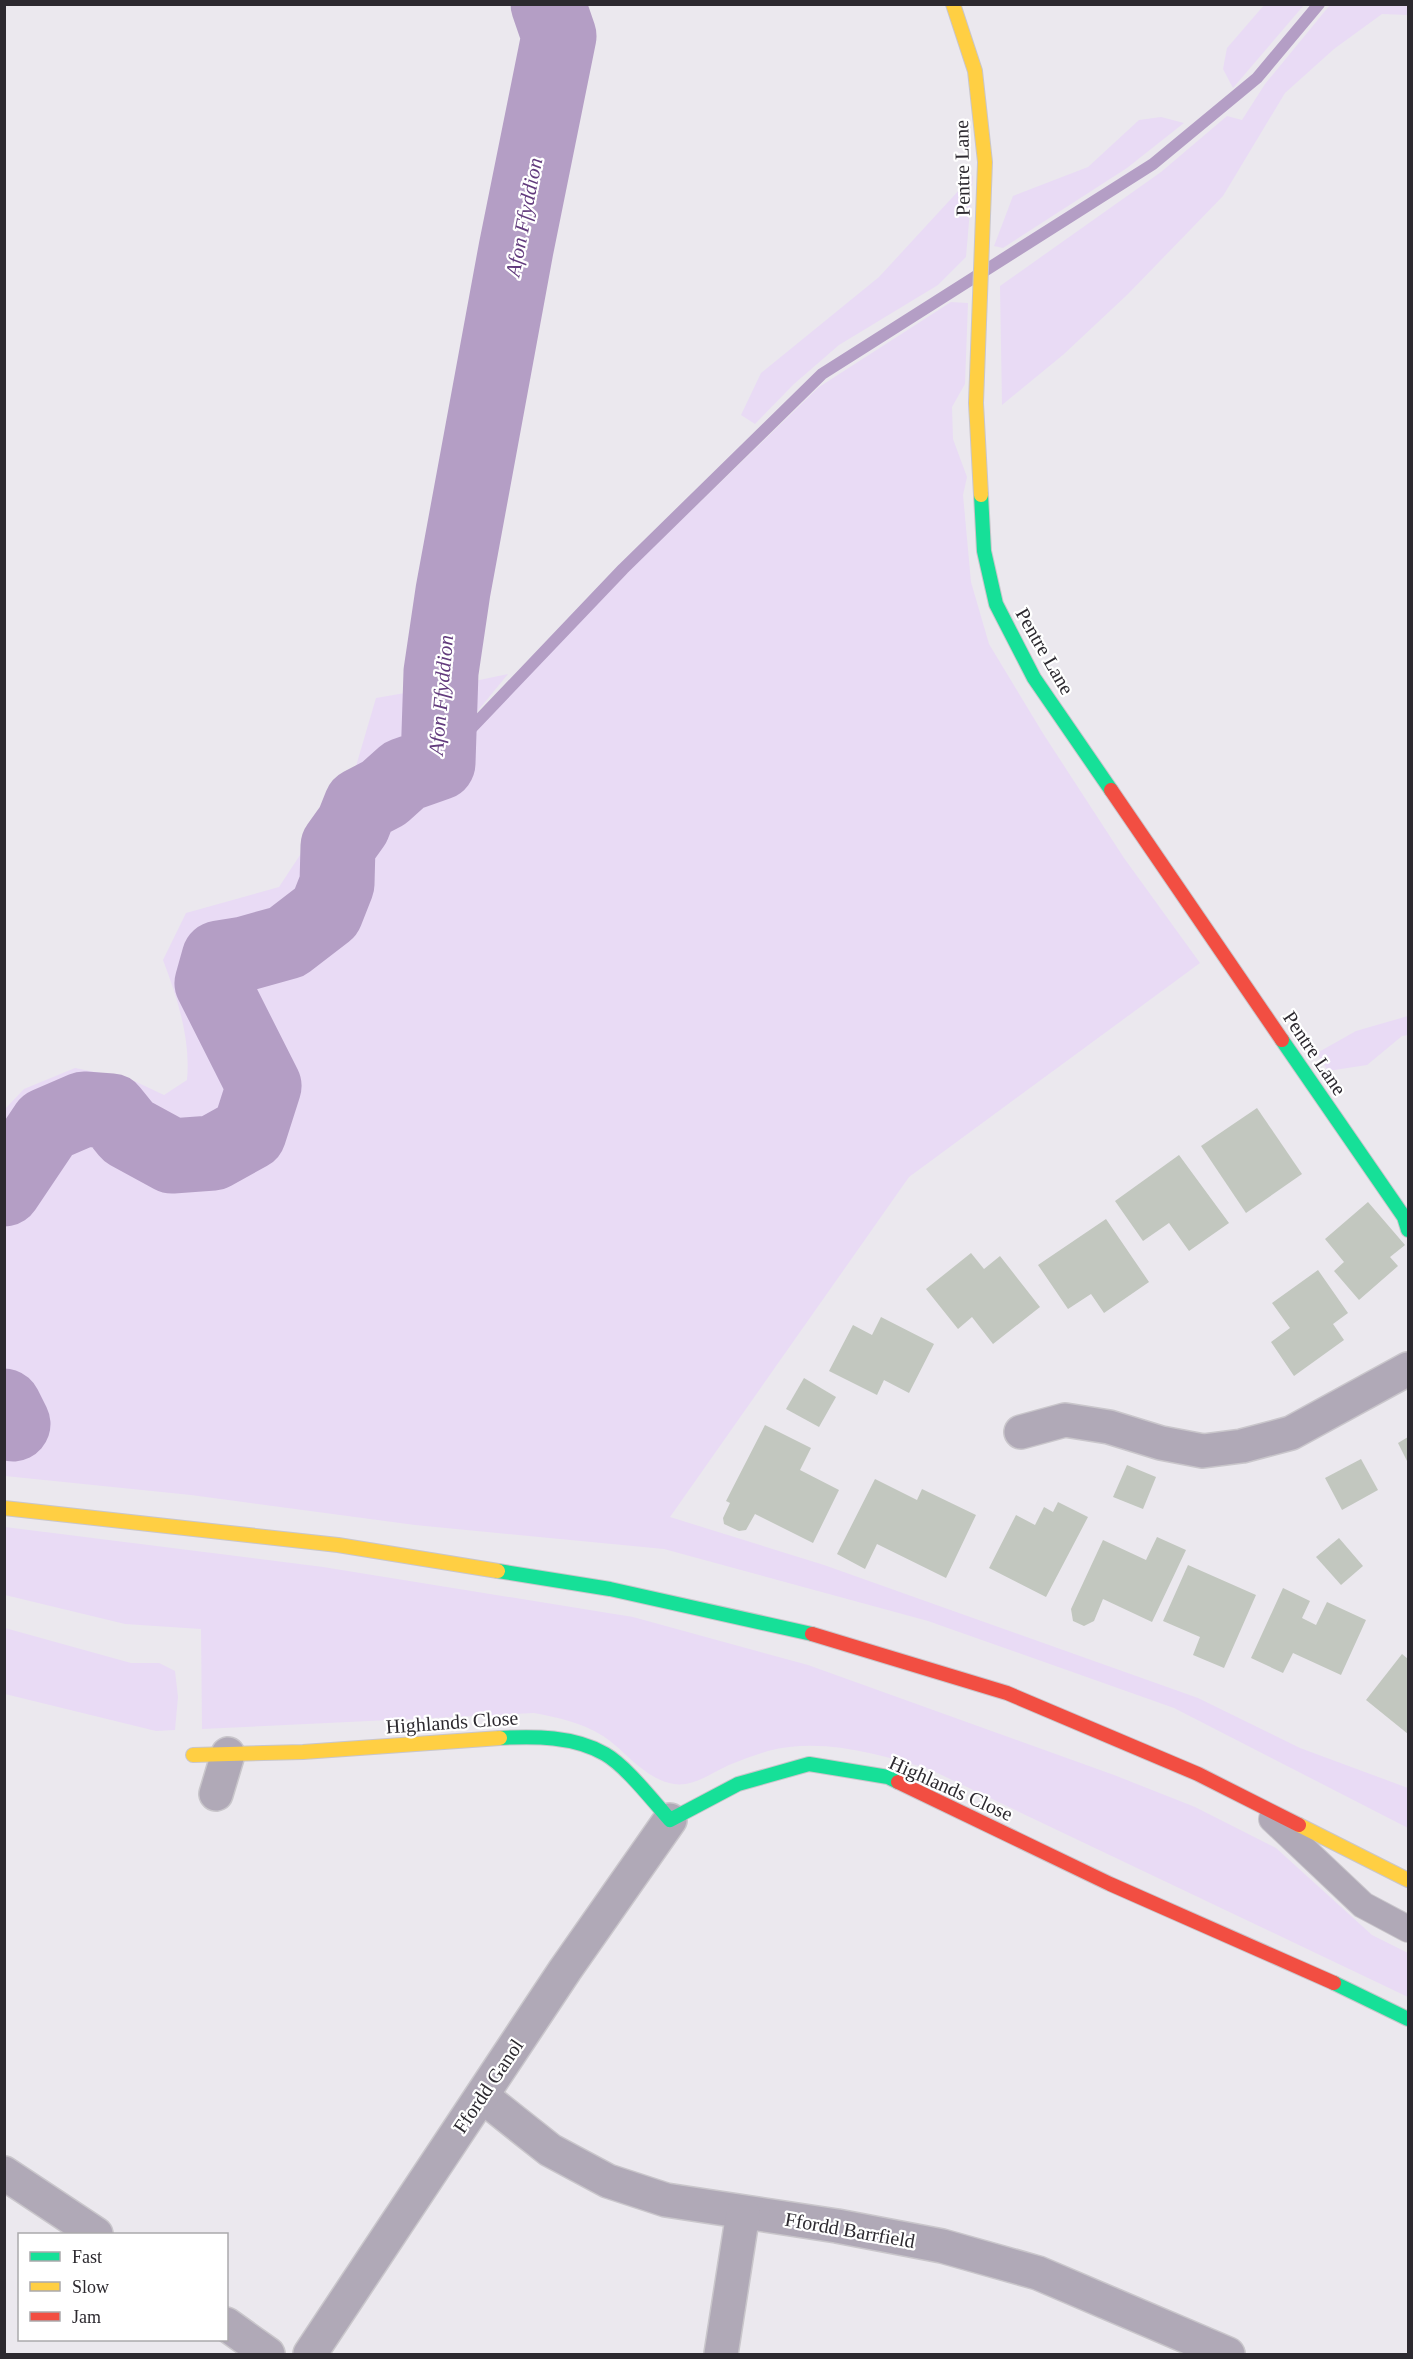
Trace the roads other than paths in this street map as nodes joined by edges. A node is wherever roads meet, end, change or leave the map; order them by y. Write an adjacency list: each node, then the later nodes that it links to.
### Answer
1 (953, 4): 2 (street, Pentre Lane)
2 (1406, 1223)
3 (1408, 1369): 4 (street)
4 (1021, 1432)
5 (4, 1508): 9 (street)
6 (228, 1754): 7 (street, Highlands Close); 8 (street); 10 (street, Highlands Close)
7 (193, 1755)
8 (216, 1794)
9 (1255, 1803): 11 (street); 12 (lane)
10 (670, 1820): 13 (street, Highlands Close); 14 (street, Ffordd Ganol)
11 (1408, 1880)
12 (1408, 1929)
13 (1408, 2019)
14 (482, 2096): 16 (street, Ffordd Barrfield); 21 (street, Ffordd Ganol)
15 (4, 2173): 17 (street)
16 (743, 2213): 19 (street, Ffordd Barrfield); 22 (street)
17 (93, 2233)
18 (228, 2325): 20 (street)
19 (1169, 2343): 23 (street, Ffordd Barrfield)
20 (268, 2355)
21 (310, 2355)
22 (721, 2355)
23 (1228, 2355)

